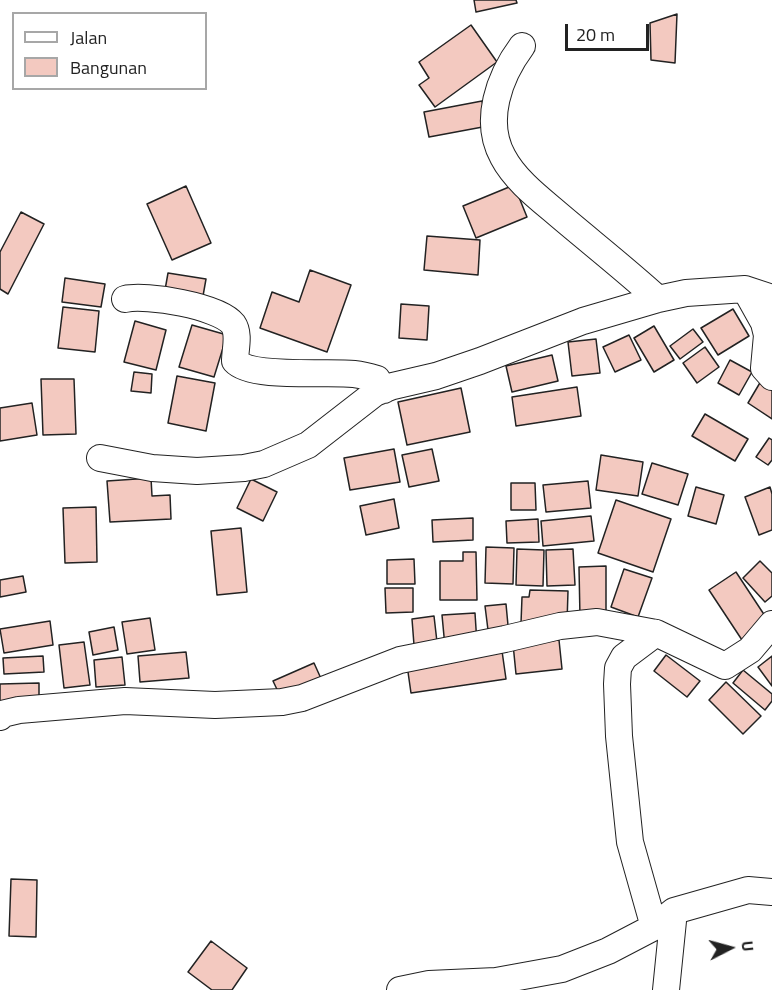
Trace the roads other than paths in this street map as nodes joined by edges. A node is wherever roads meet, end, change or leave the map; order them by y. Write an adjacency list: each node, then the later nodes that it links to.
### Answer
1 (522, 46): 5 (street)
2 (745, 289): 3 (street); 5 (street); 6 (street)
3 (772, 298)
4 (125, 299): 7 (street)
5 (658, 299): 7 (street)
6 (772, 377)
7 (384, 390): 8 (street)
8 (100, 458)
9 (772, 624): 10 (street)
10 (656, 633): 11 (street); 14 (street)
11 (0, 717)
12 (772, 892): 13 (street)
13 (674, 911): 14 (street); 16 (street)
14 (654, 927): 15 (street)
15 (400, 990)
16 (666, 990)

